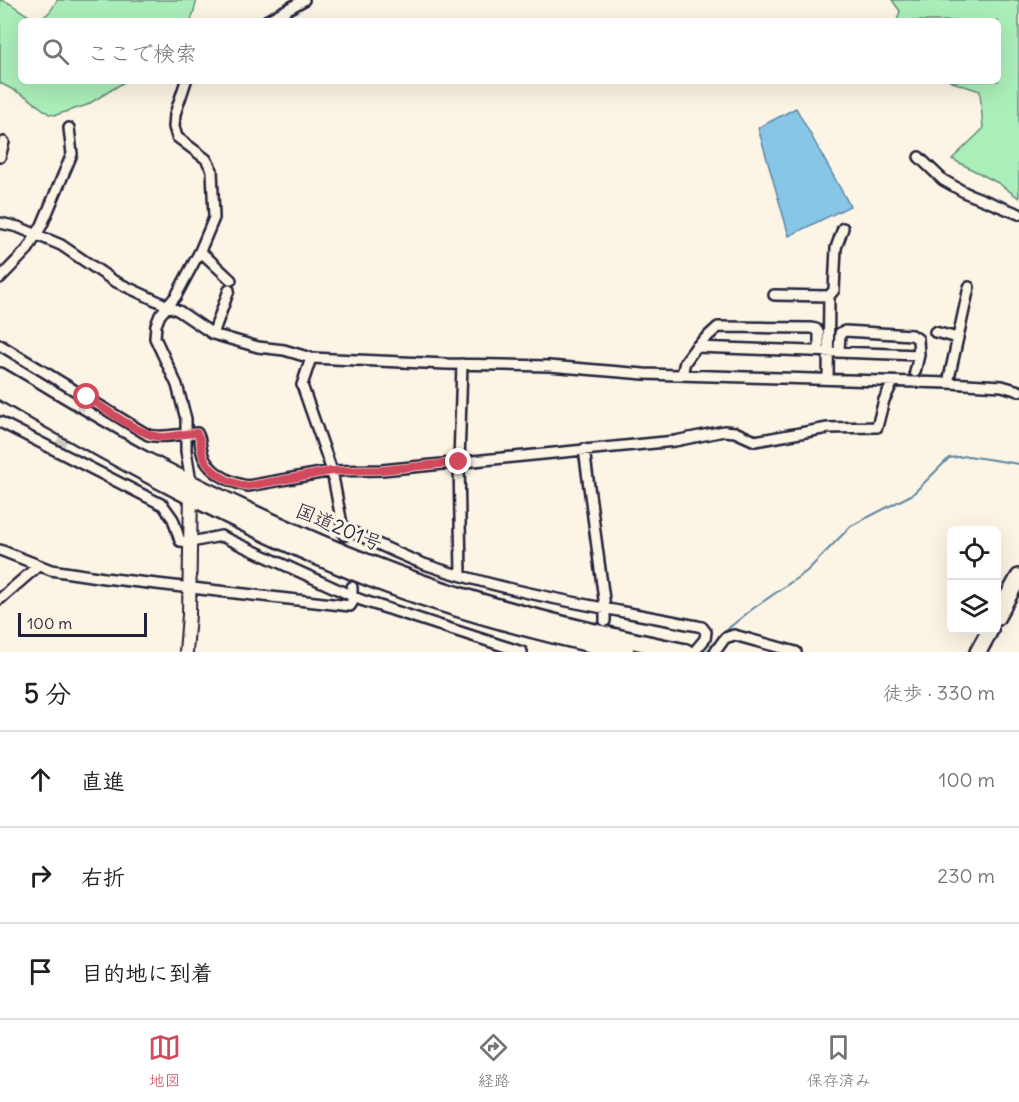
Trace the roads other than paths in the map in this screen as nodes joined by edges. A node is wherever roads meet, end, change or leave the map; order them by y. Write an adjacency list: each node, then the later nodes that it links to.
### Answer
1 (304, 0): 2 (street)
2 (271, 18)
3 (185, 84): 12 (street)
4 (69, 128): 11 (street)
5 (4, 142): 6 (street)
6 (0, 157)
7 (919, 157): 8 (street)
8 (1019, 214)
9 (0, 223): 11 (street)
10 (843, 228): 18 (street)
11 (37, 235): 13 (street); 19 (street)
12 (200, 251): 14 (street); 19 (street)
13 (0, 278)
14 (231, 280)
15 (969, 287): 22 (street)
16 (229, 290): 21 (street)
17 (774, 295): 18 (street)
18 (829, 296): 25 (street)
19 (168, 306): 21 (street); 41 (street)
20 (935, 332): 22 (street)
21 (213, 334): 28 (street)
22 (958, 338): 35 (street)
23 (0, 345): 38 (street)
24 (696, 347): 25 (street); 25 (street); 31 (street)
25 (824, 352): 26 (street); 33 (street)
26 (839, 352): 27 (street); 27 (street)
27 (919, 355): 30 (street)
28 (311, 358): 29 (street); 44 (street)
29 (462, 364): 31 (street); 43 (street)
30 (915, 372)
31 (682, 374): 33 (street)
32 (0, 376): 45 (main road, 国道201号)
33 (828, 379): 34 (street)
34 (893, 382): 35 (street); 42 (street)
35 (948, 383): 37 (street)
36 (0, 391): 46 (main road, 国道201号)
37 (1019, 391)
38 (87, 397): 39 (street); 41 (street)
39 (81, 407)
40 (0, 422): 47 (street)
41 (186, 433): 44 (street); 45 (street)
42 (584, 449): 43 (street); 55 (street)
43 (459, 462): 44 (street); 50 (street)
44 (332, 471): 50 (street)
45 (191, 482): 46 (street); 62 (main road, 国道201号)
46 (191, 498): 47 (street); 61 (main road, 国道201号)
47 (190, 542): 52 (street); 53 (street)
48 (0, 550): 49 (street)
49 (38, 566): 52 (street); 54 (street)
50 (461, 576): 55 (street)
51 (1019, 578): 56 (main road)
52 (189, 587): 53 (street); 59 (street)
53 (352, 592): 60 (street)
54 (0, 599)
55 (605, 607): 57 (street); 63 (street)
56 (1001, 609)
57 (605, 621)
58 (988, 634): 66 (main road)
59 (186, 648)
60 (522, 652)
61 (626, 652)
62 (686, 652)
63 (694, 652)
64 (715, 652): 65 (street)
65 (796, 652)
66 (978, 652)

